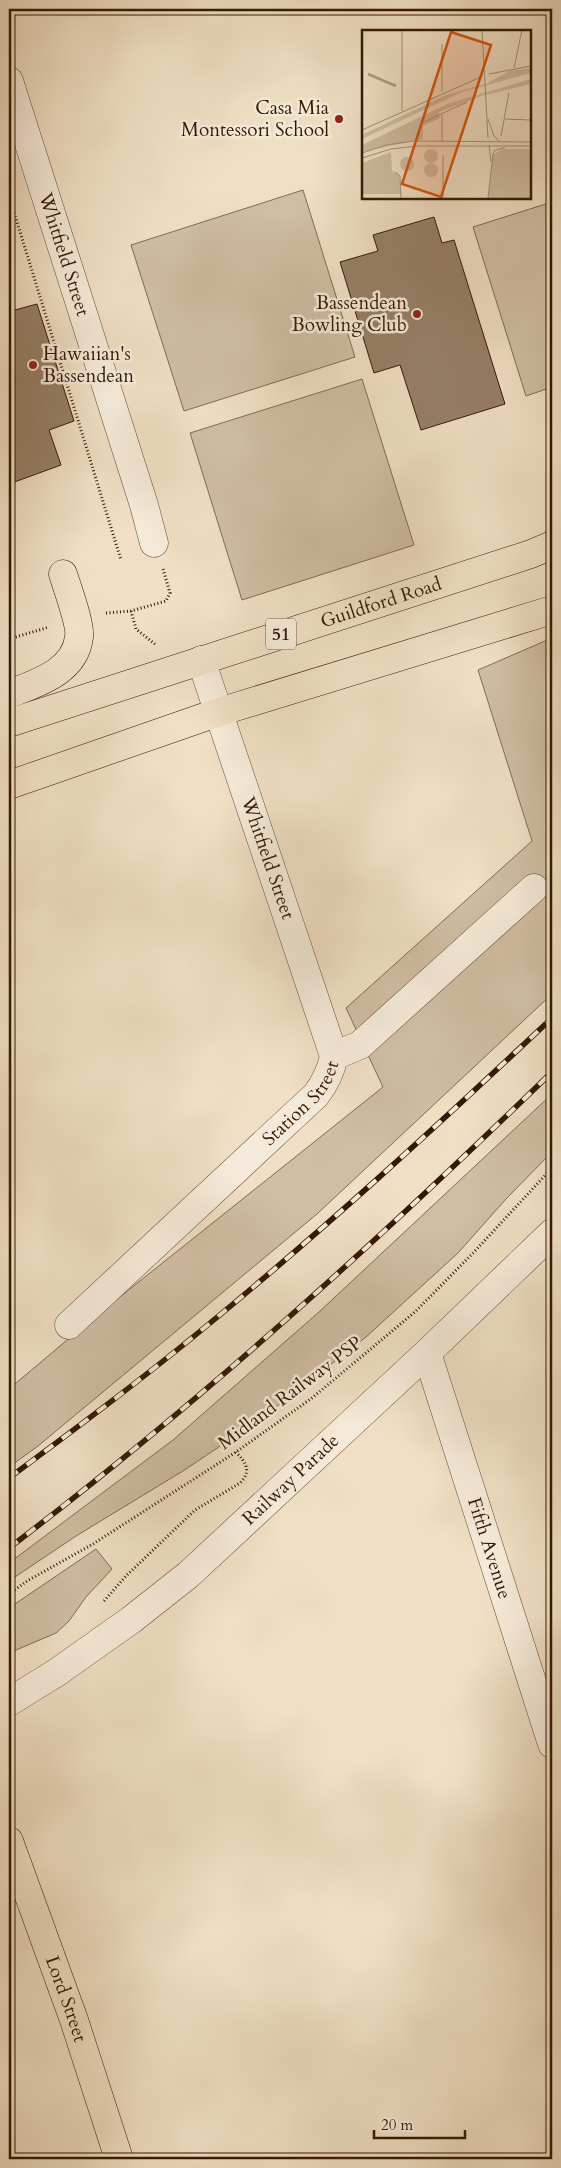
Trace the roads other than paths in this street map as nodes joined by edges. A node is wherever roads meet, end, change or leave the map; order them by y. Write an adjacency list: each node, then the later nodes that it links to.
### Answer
1 (9, 82): 2 (street, Whitfield Street)
2 (154, 542)
3 (552, 546): 6 (main road, Guildford Road / 51)
4 (63, 574): 7 (main road)
5 (552, 610): 8 (main road)
6 (201, 660): 8 (street, Whitfield Street); 9 (main road, Guildford Road / 51)
7 (9, 694)
8 (219, 712): 10 (main road); 12 (street, Whitfield Street)
9 (9, 723)
10 (9, 785)
11 (534, 888): 12 (street, Station Street)
12 (334, 1056): 14 (street, Station Street)
13 (552, 1233): 15 (street, Railway Parade)
14 (70, 1325)
15 (427, 1353): 16 (street, Railway Parade); 17 (street, Fifth Avenue)
16 (9, 1702)
17 (552, 1744)
18 (9, 1840): 19 (main road, Lord Street)
19 (119, 2159)

